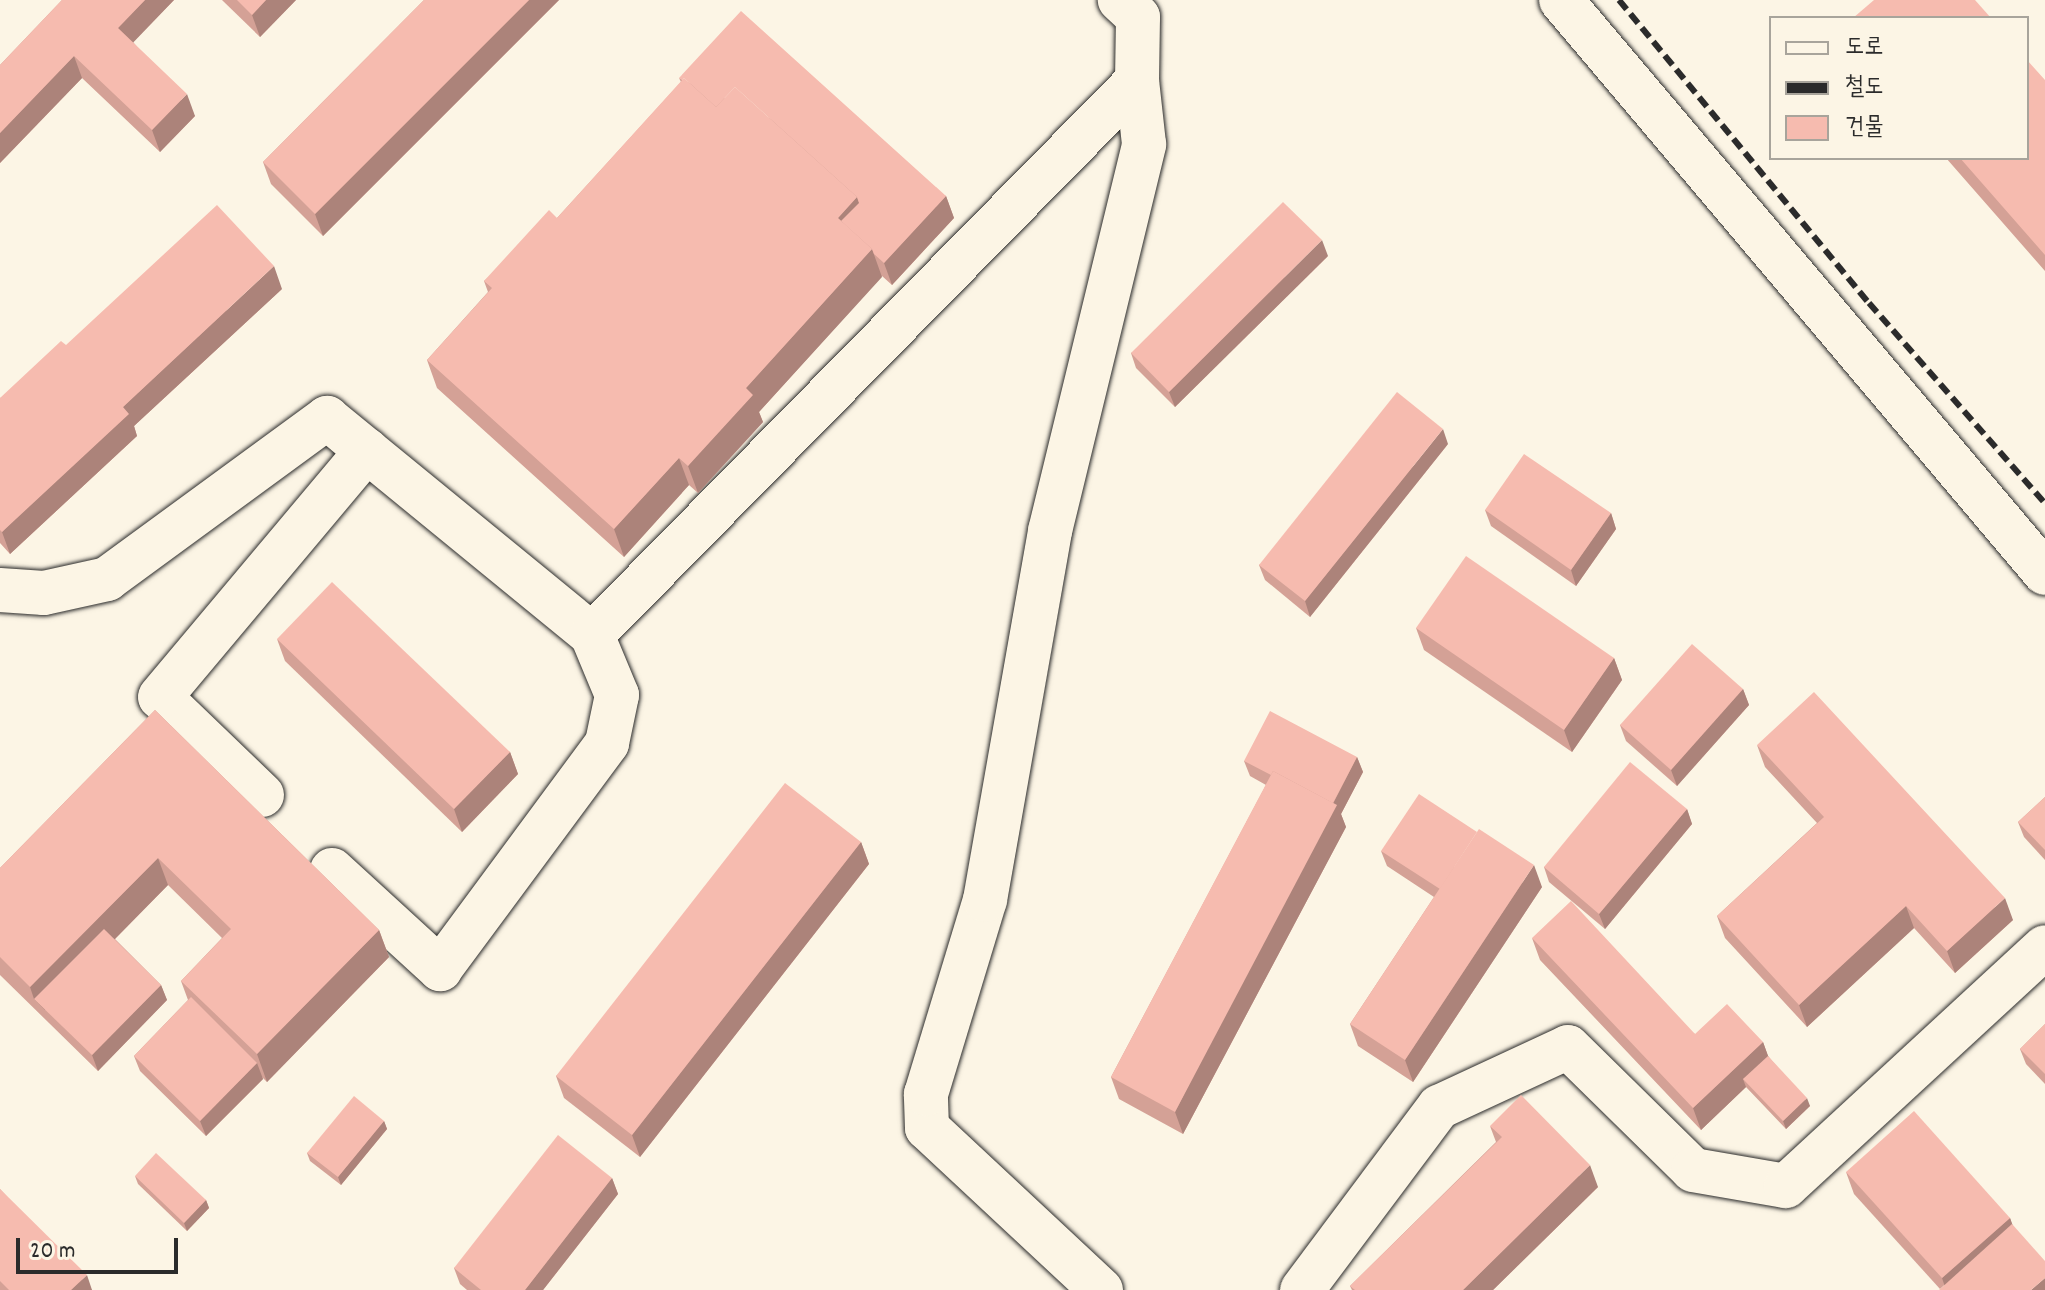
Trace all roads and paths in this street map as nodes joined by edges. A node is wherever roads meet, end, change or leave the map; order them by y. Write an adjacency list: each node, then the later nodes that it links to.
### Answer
1 (1120, 0): 3 (street)
2 (1561, 0): 5 (street)
3 (1137, 81): 7 (street); 11 (street)
4 (367, 450): 6 (street); 7 (street); 8 (street)
5 (2045, 573)
6 (0, 590)
7 (592, 635): 9 (street)
8 (262, 795)
9 (332, 870)
10 (2045, 947): 12 (street)
11 (1101, 1290)
12 (1302, 1290)

